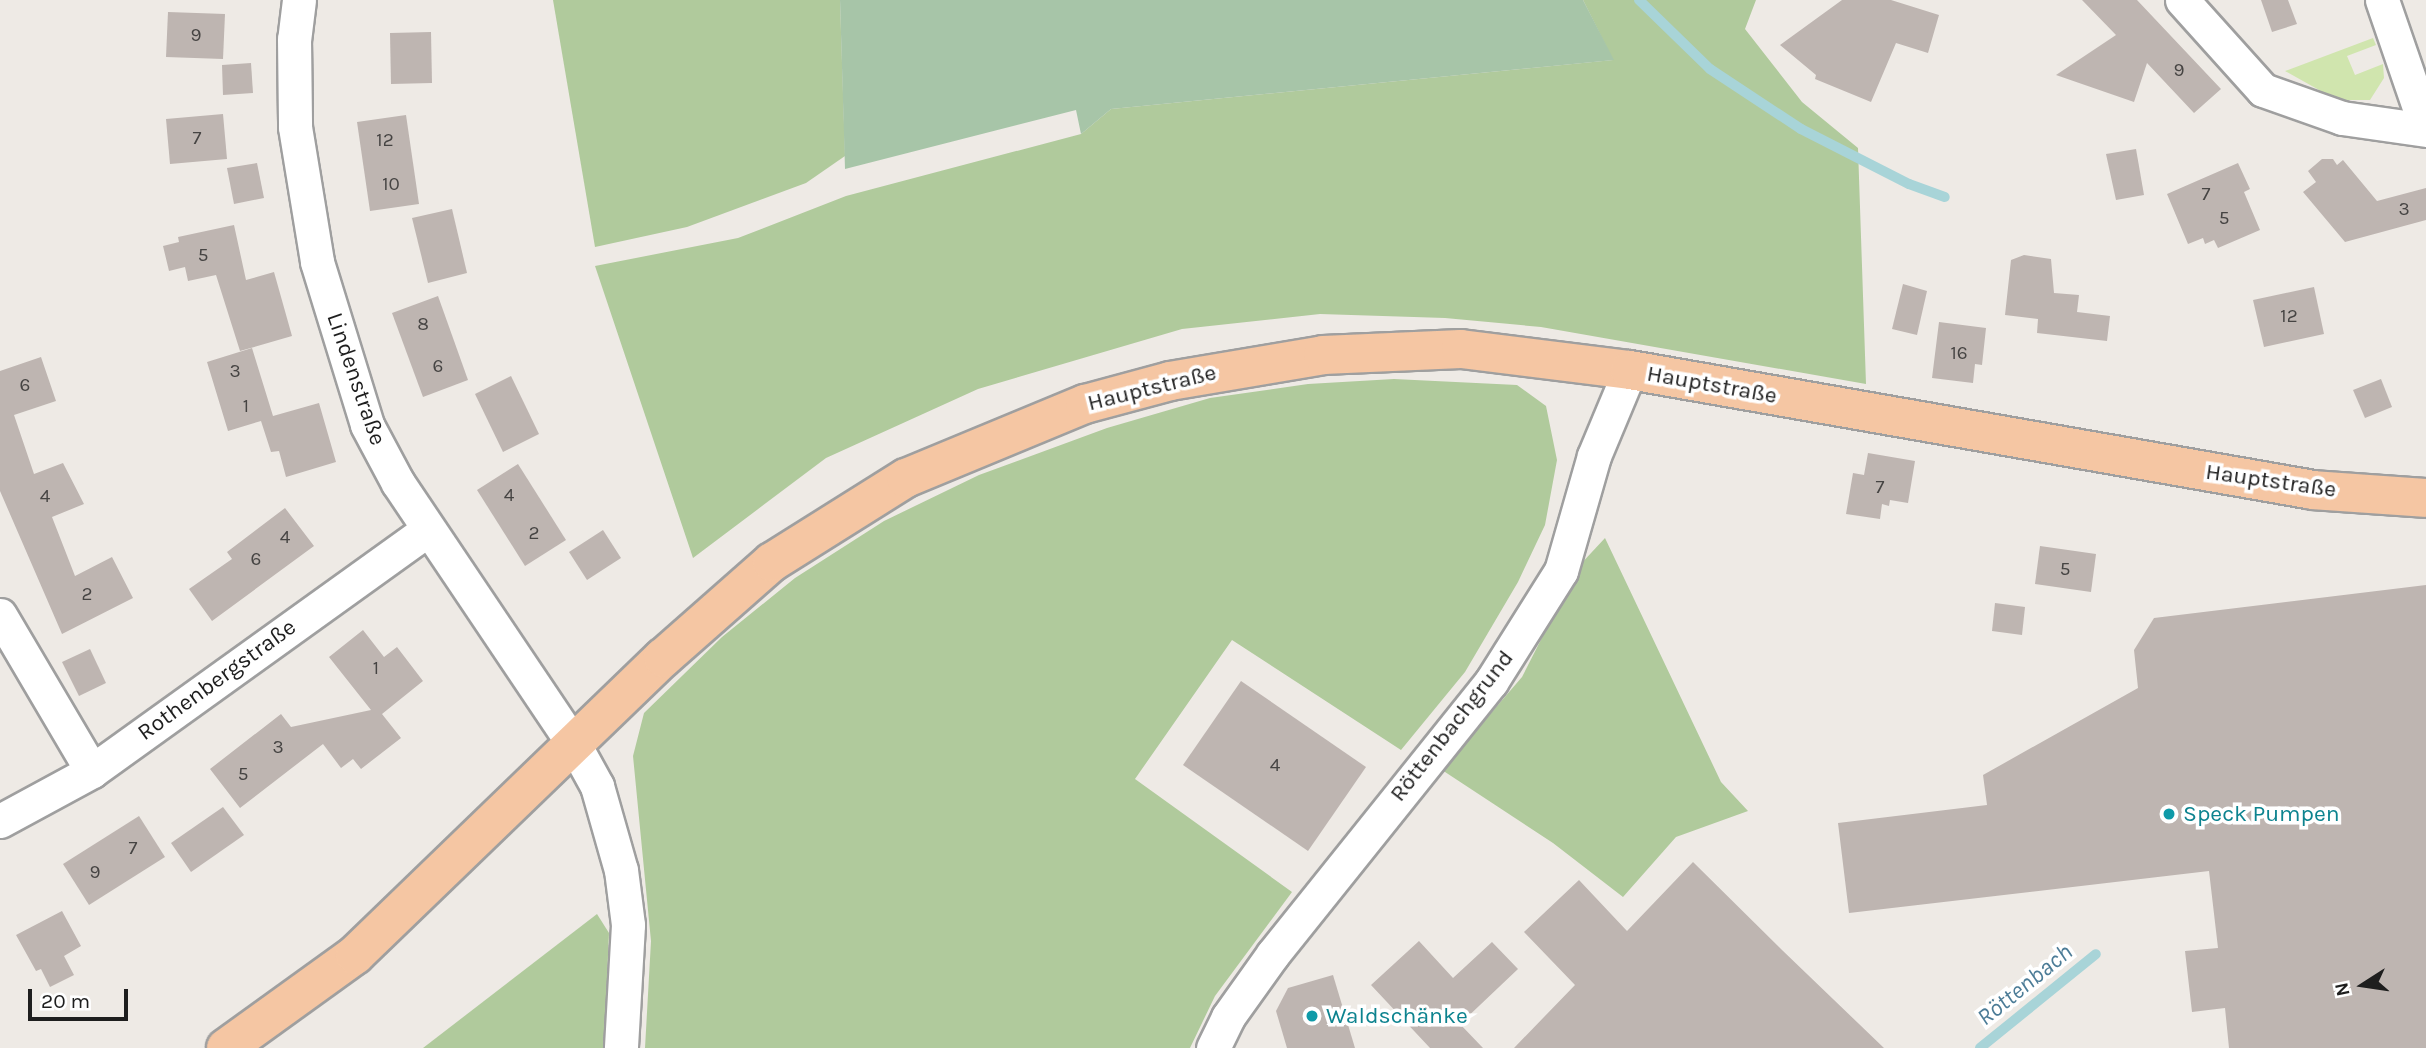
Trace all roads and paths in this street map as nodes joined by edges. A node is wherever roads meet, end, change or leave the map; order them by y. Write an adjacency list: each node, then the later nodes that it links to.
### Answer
1 (299, 0): 7 (street, Lindenstraße)
2 (2182, 0): 4 (street)
3 (2382, 0): 4 (street)
4 (2426, 129)
5 (1630, 370): 6 (main road, Hauptstraße); 9 (main road, Hauptstraße); 14 (street, Röttenbachgrund)
6 (2426, 498)
7 (428, 530): 9 (street, Lindenstraße); 10 (street, Rothenbergstraße)
8 (0, 615): 10 (street)
9 (575, 746): 12 (main road, Hauptstraße); 13 (street, Lindenstraße)
10 (92, 771): 11 (street, Rothenbergstraße)
11 (0, 821)
12 (226, 1048)
13 (621, 1048)
14 (1213, 1048)

